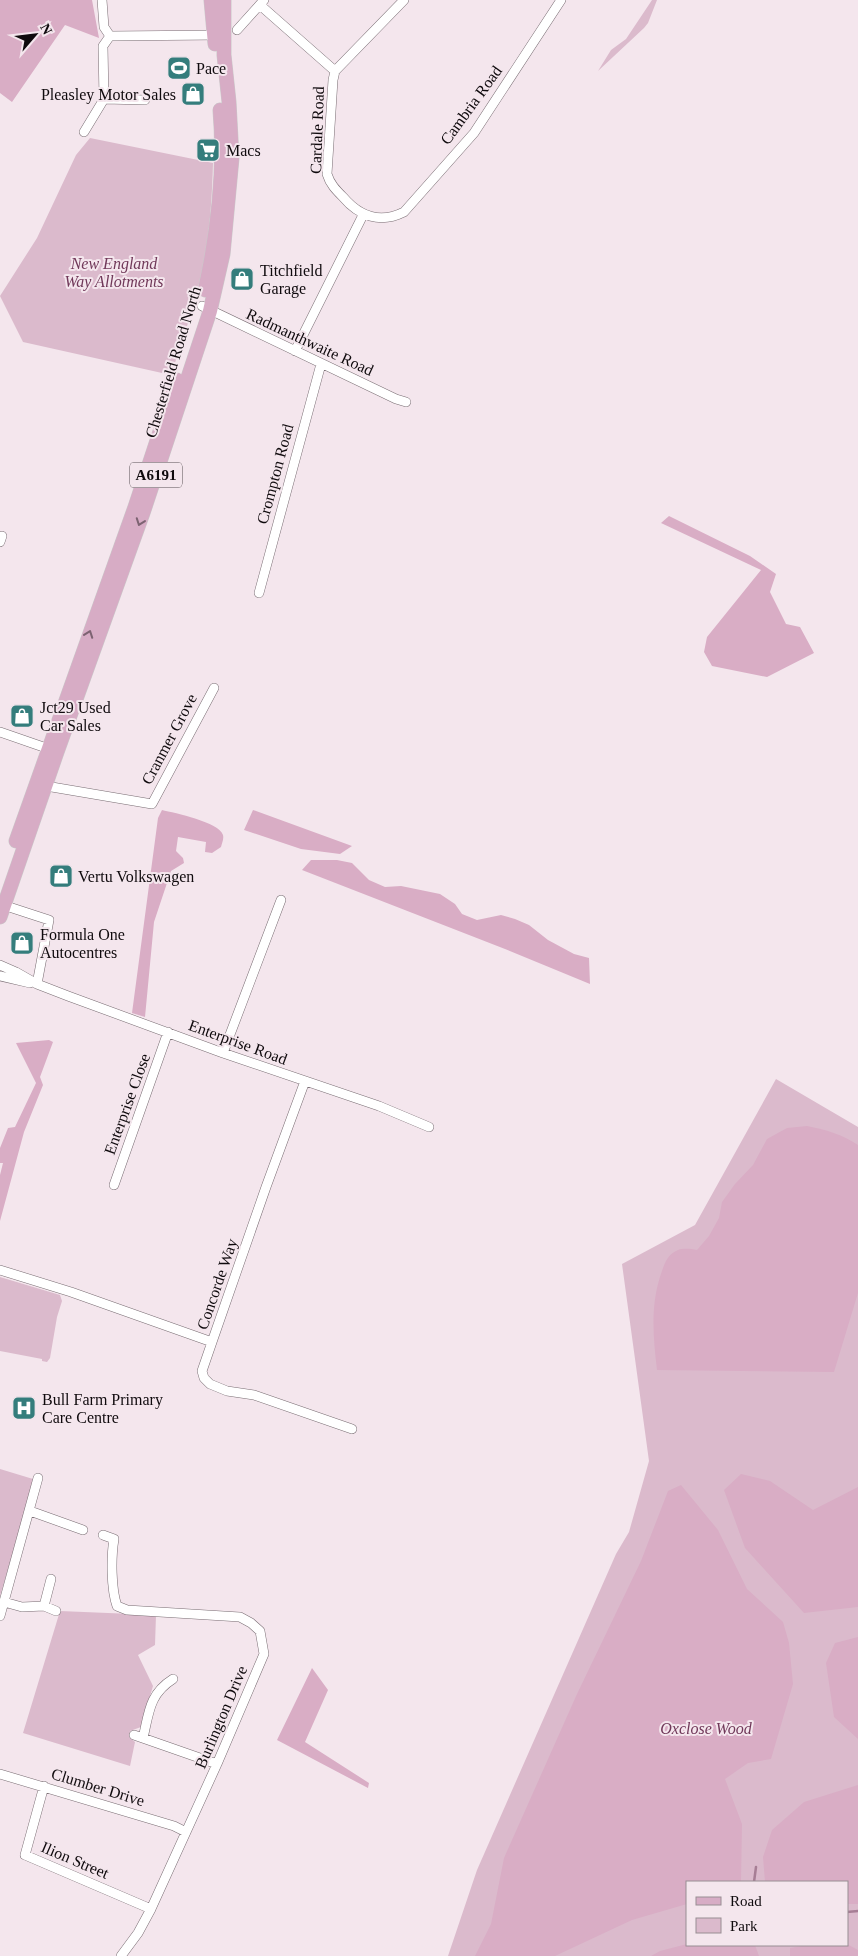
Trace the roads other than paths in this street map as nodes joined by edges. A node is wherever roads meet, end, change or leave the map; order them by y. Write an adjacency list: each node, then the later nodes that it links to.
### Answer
1 (102, 0): 9 (street)
2 (211, 0): 8 (main road, Chesterfield Road North / A6191)
3 (224, 0): 8 (main road, Chesterfield Road North / A6191)
4 (404, 0): 10 (street, Cardale Road)
5 (561, 0): 14 (street, Cambria Road)
6 (262, 2): 7 (street); 10 (street)
7 (238, 30)
8 (219, 35): 9 (street); 15 (main road, Chesterfield Road North / A6191)
9 (110, 36): 11 (street)
10 (335, 71): 14 (street, Cardale Road)
11 (104, 99): 12 (street); 13 (street)
12 (145, 100)
13 (84, 132)
14 (362, 215): 16 (street)
15 (206, 308): 16 (street, Radmanthwaite Road); 22 (main road, Chesterfield Road North / A6191)
16 (295, 351): 17 (street, Radmanthwaite Road)
17 (321, 364): 18 (street, Radmanthwaite Road); 19 (street, Crompton Road)
18 (406, 402)
19 (259, 593)
20 (214, 688): 23 (street, Cranmer Grove)
21 (0, 732): 22 (street)
22 (52, 750): 23 (main road, Chesterfield Road North / A6191)
23 (40, 785): 24 (main road, Chesterfield Road North / A6191); 26 (main road, Chesterfield Road North / A6191)
24 (0, 889)
25 (282, 900): 31 (street)
26 (2, 911): 29 (street)
27 (0, 965): 29 (street, Enterprise Road)
28 (0, 976): 29 (street, Enterprise Road)
29 (37, 984): 30 (street, Enterprise Road)
30 (168, 1032): 31 (street, Enterprise Road); 34 (street, Enterprise Close)
31 (224, 1053): 32 (street, Enterprise Road)
32 (305, 1081): 33 (street, Enterprise Road); 36 (street, Concorde Way)
33 (429, 1127)
34 (114, 1185)
35 (0, 1270): 36 (street, Concorde Way)
36 (212, 1342): 37 (street)
37 (352, 1429)
38 (38, 1478): 39 (street)
39 (30, 1511): 40 (street); 43 (street)
40 (83, 1530)
41 (103, 1535): 48 (street, Burlington Drive)
42 (51, 1579): 44 (street)
43 (4, 1602): 44 (street); 46 (street)
44 (44, 1606): 45 (street)
45 (56, 1611)
46 (0, 1616)
47 (172, 1679): 48 (street)
48 (217, 1764): 51 (street, Burlington Drive)
49 (0, 1774): 50 (street, Clumber Drive)
50 (44, 1786): 51 (street, Clumber Drive); 52 (street, Ilion Street)
51 (186, 1832): 52 (street, Burlington Drive)
52 (151, 1908): 53 (street, Burlington Drive)
53 (121, 1956)

